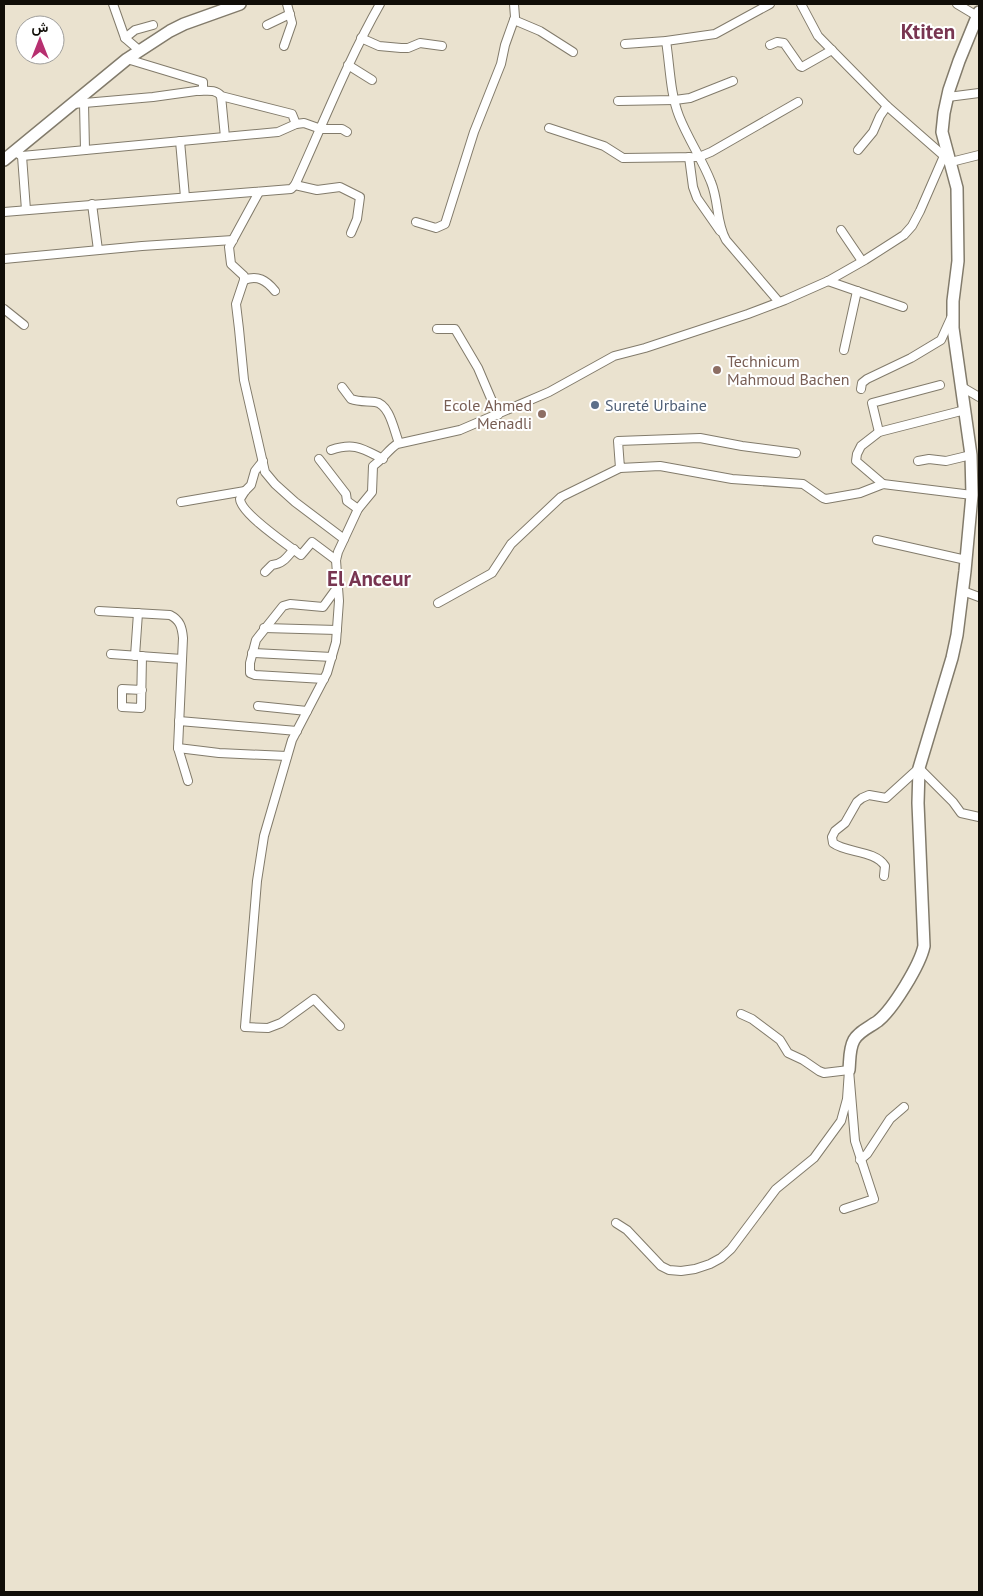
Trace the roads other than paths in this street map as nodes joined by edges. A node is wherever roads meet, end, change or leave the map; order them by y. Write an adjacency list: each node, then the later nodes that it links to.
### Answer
1 (113, 4): 14 (street)
2 (240, 4): 22 (street)
3 (287, 4): 9 (street)
4 (380, 4): 15 (street)
5 (514, 4): 11 (street)
6 (770, 4): 16 (street)
7 (802, 4): 21 (street)
8 (957, 4): 10 (street)
9 (290, 14): 13 (street); 19 (street)
10 (978, 14): 31 (street)
11 (514, 20): 23 (street); 58 (street)
12 (153, 25): 14 (street)
13 (267, 26)
14 (125, 38): 22 (street)
15 (361, 38): 20 (street); 25 (street)
16 (666, 41): 17 (street); 32 (street)
17 (625, 44)
18 (770, 45): 21 (street)
19 (284, 46)
20 (442, 46)
21 (832, 50): 37 (street)
22 (140, 51): 24 (street)
23 (573, 52)
24 (127, 60): 28 (street); 36 (street)
25 (348, 65): 26 (street); 40 (street)
26 (372, 80)
27 (733, 81): 32 (street)
28 (199, 91): 30 (street); 35 (street)
29 (979, 93): 31 (street)
30 (221, 96): 38 (street); 42 (street)
31 (948, 97): 47 (street)
32 (674, 100): 33 (street); 50 (street)
33 (618, 101)
34 (798, 102): 50 (street)
35 (84, 103): 36 (street); 44 (street)
36 (72, 104): 46 (street)
37 (887, 106): 45 (street); 47 (street)
38 (296, 124): 40 (street); 42 (street)
39 (549, 128): 49 (street)
40 (321, 129): 41 (street); 52 (street)
41 (347, 132)
42 (225, 137): 43 (street)
43 (180, 141): 44 (street); 54 (street)
44 (85, 150): 46 (street)
45 (858, 150)
46 (18, 154): 51 (street); 56 (street)
47 (947, 155): 48 (street); 65 (street); 73 (street)
48 (979, 155)
49 (688, 157): 50 (street); 60 (street)
50 (700, 157): 60 (street)
51 (4, 160)
52 (295, 184): 53 (street); 61 (street)
53 (259, 192): 54 (street); 62 (street)
54 (185, 198): 55 (street)
55 (92, 204): 56 (street); 63 (street)
56 (26, 210): 57 (street)
57 (4, 212)
58 (416, 222)
59 (841, 230): 65 (street)
60 (722, 232): 70 (street)
61 (351, 233)
62 (232, 240): 63 (street); 66 (street)
63 (98, 250): 64 (street)
64 (4, 259)
65 (862, 261): 67 (street)
66 (244, 280): 68 (street); 92 (street)
67 (828, 281): 69 (street); 70 (street)
68 (275, 291)
69 (857, 291): 71 (street); 76 (street)
70 (779, 302): 83 (street)
71 (904, 307)
72 (4, 309): 74 (street)
73 (953, 313): 79 (street); 80 (street)
74 (24, 325)
75 (437, 329): 83 (street)
76 (844, 350)
77 (940, 385): 84 (street)
78 (342, 387): 85 (street)
79 (962, 387): 81 (street); 82 (street)
80 (861, 389)
81 (979, 397)
82 (965, 410): 84 (street); 88 (street)
83 (498, 414): 85 (street)
84 (879, 432): 94 (street)
85 (399, 443): 90 (street)
86 (332, 450): 90 (street)
87 (796, 453): 93 (street)
88 (971, 455): 91 (street); 96 (street)
89 (319, 459): 98 (street)
90 (384, 459): 98 (street)
91 (918, 461)
92 (263, 462): 95 (street); 99 (street)
93 (620, 468): 94 (street); 108 (street)
94 (883, 484): 96 (street)
95 (245, 491): 97 (street); 101 (street)
96 (972, 495): 103 (street)
97 (181, 502)
98 (358, 509): 99 (street)
99 (344, 540): 102 (street)
100 (877, 540): 103 (street)
101 (294, 549): 102 (street); 104 (street)
102 (336, 560): 105 (street)
103 (966, 560): 106 (street)
104 (265, 572)
105 (339, 585): 111 (street); 112 (street)
106 (963, 591): 107 (street); 126 (street)
107 (979, 597)
108 (438, 603)
109 (99, 611): 110 (street)
110 (138, 613): 115 (street); 117 (street)
111 (264, 628): 112 (street); 113 (street)
112 (337, 630): 116 (street)
113 (252, 653): 116 (street); 118 (street)
114 (111, 654): 115 (street)
115 (139, 656): 117 (street); 119 (street)
116 (332, 657): 118 (street)
117 (182, 659): 122 (street)
118 (324, 679): 121 (street)
119 (142, 690)
120 (258, 706): 121 (street)
121 (307, 711): 123 (street)
122 (179, 721): 123 (street); 124 (street)
123 (297, 731): 125 (street)
124 (178, 748): 125 (street); 127 (street)
125 (287, 756): 131 (street)
126 (919, 768): 128 (street); 129 (street); 132 (street)
127 (188, 780)
128 (979, 817)
129 (884, 876)
130 (741, 1014): 132 (street)
131 (340, 1026)
132 (849, 1070): 134 (street); 136 (street)
133 (904, 1107): 134 (street)
134 (860, 1160): 135 (street)
135 (844, 1209)
136 (616, 1223)

